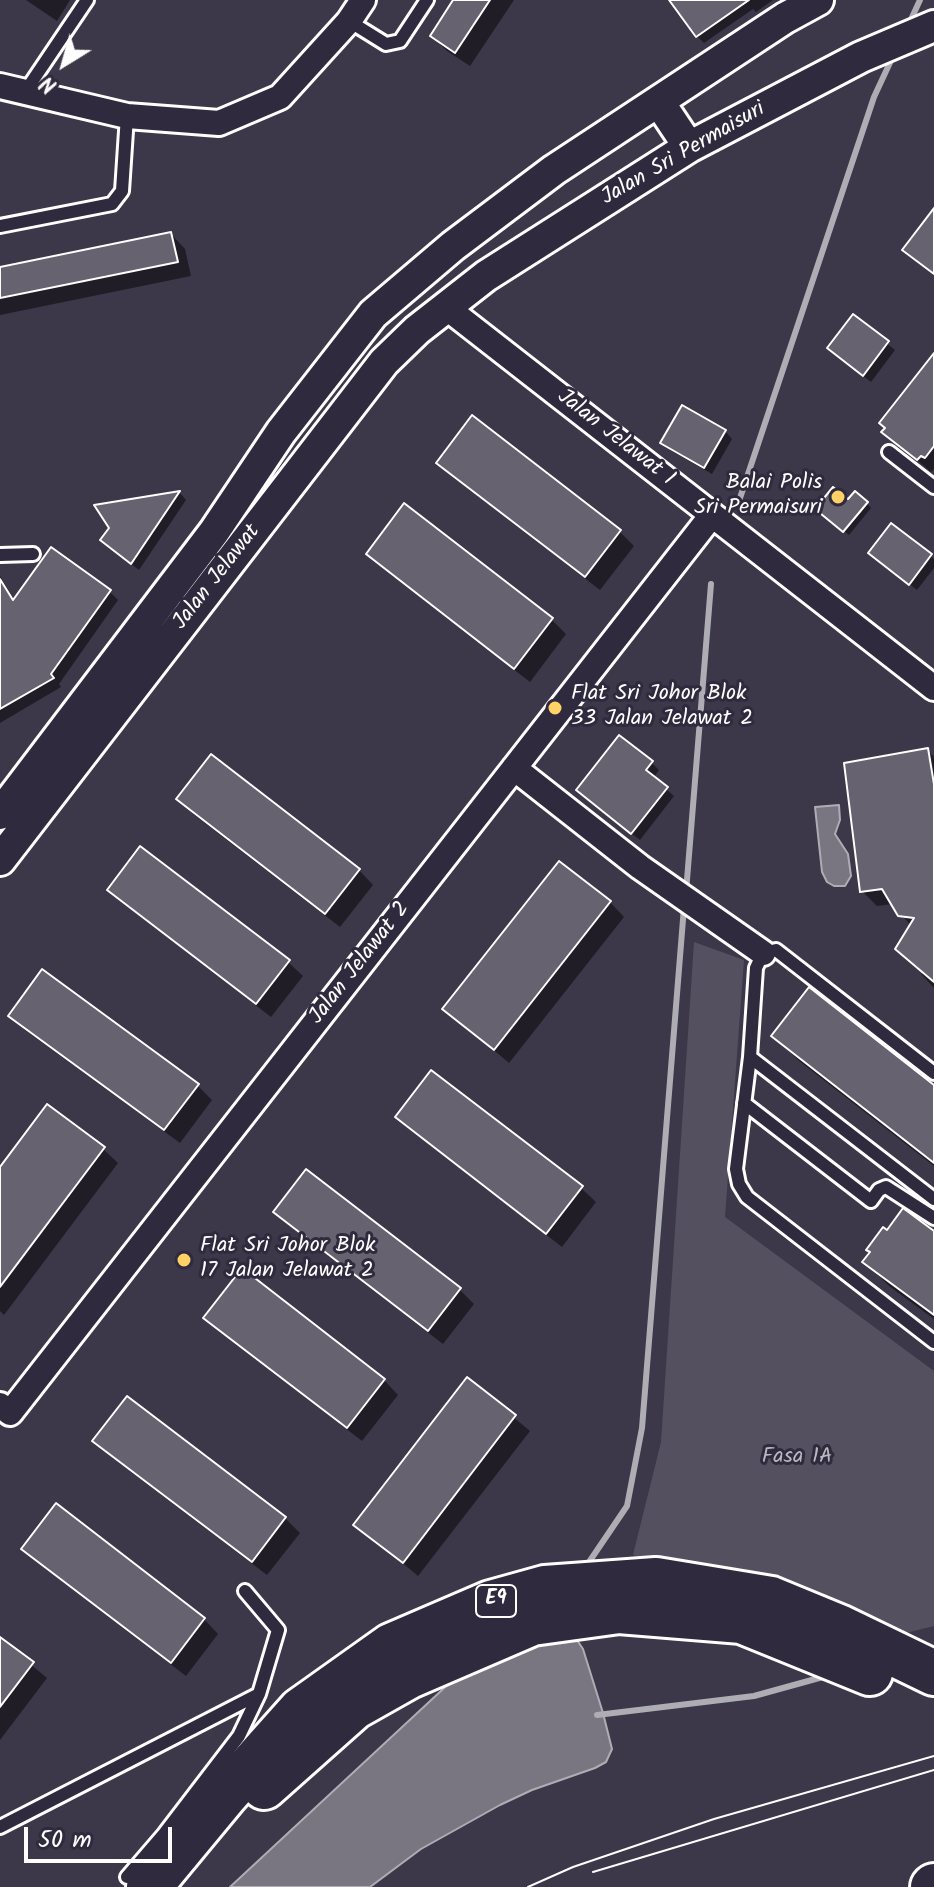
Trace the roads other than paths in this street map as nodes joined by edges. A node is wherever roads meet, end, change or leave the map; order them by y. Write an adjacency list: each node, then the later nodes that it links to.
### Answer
1 (87, 0): 8 (lane)
2 (363, 0): 5 (street)
3 (427, 0): 5 (lane)
4 (818, 0): 9 (street)
5 (349, 21): 10 (street)
6 (934, 26): 11 (street, Jalan Sri Permaisuri)
7 (0, 86): 8 (street)
8 (25, 92): 10 (street)
9 (659, 102): 11 (street); 13 (street)
10 (127, 116): 12 (lane)
11 (689, 147): 14 (street, Jalan Sri Permaisuri)
12 (0, 226)
13 (453, 246): 14 (street); 15 (street)
14 (447, 308): 15 (street); 18 (street, Jalan Jelawat 1); 24 (street, Jalan Jelawat)
15 (373, 314): 23 (street, Jalan Jelawat)
16 (889, 452): 17 (lane)
17 (934, 487)
18 (712, 515): 21 (street, Jalan Jelawat 1); 22 (street, Jalan Jelawat 2)
19 (33, 554): 20 (lane)
20 (0, 555)
21 (934, 688)
22 (514, 768): 25 (street); 32 (street, Jalan Jelawat 2)
23 (0, 814)
24 (0, 860)
25 (763, 953): 26 (lane); 27 (lane)
26 (750, 1057): 28 (lane); 29 (lane)
27 (934, 1073)
28 (744, 1103): 30 (lane); 31 (lane)
29 (934, 1199)
30 (934, 1218)
31 (934, 1342)
32 (5, 1409)
33 (245, 1591): 35 (lane)
34 (934, 1673): 38 (highway, E9)
35 (259, 1694): 37 (lane); 38 (lane)
36 (934, 1703): 39 (highway, E9)
37 (0, 1827)
38 (138, 1882)
39 (181, 1887)

